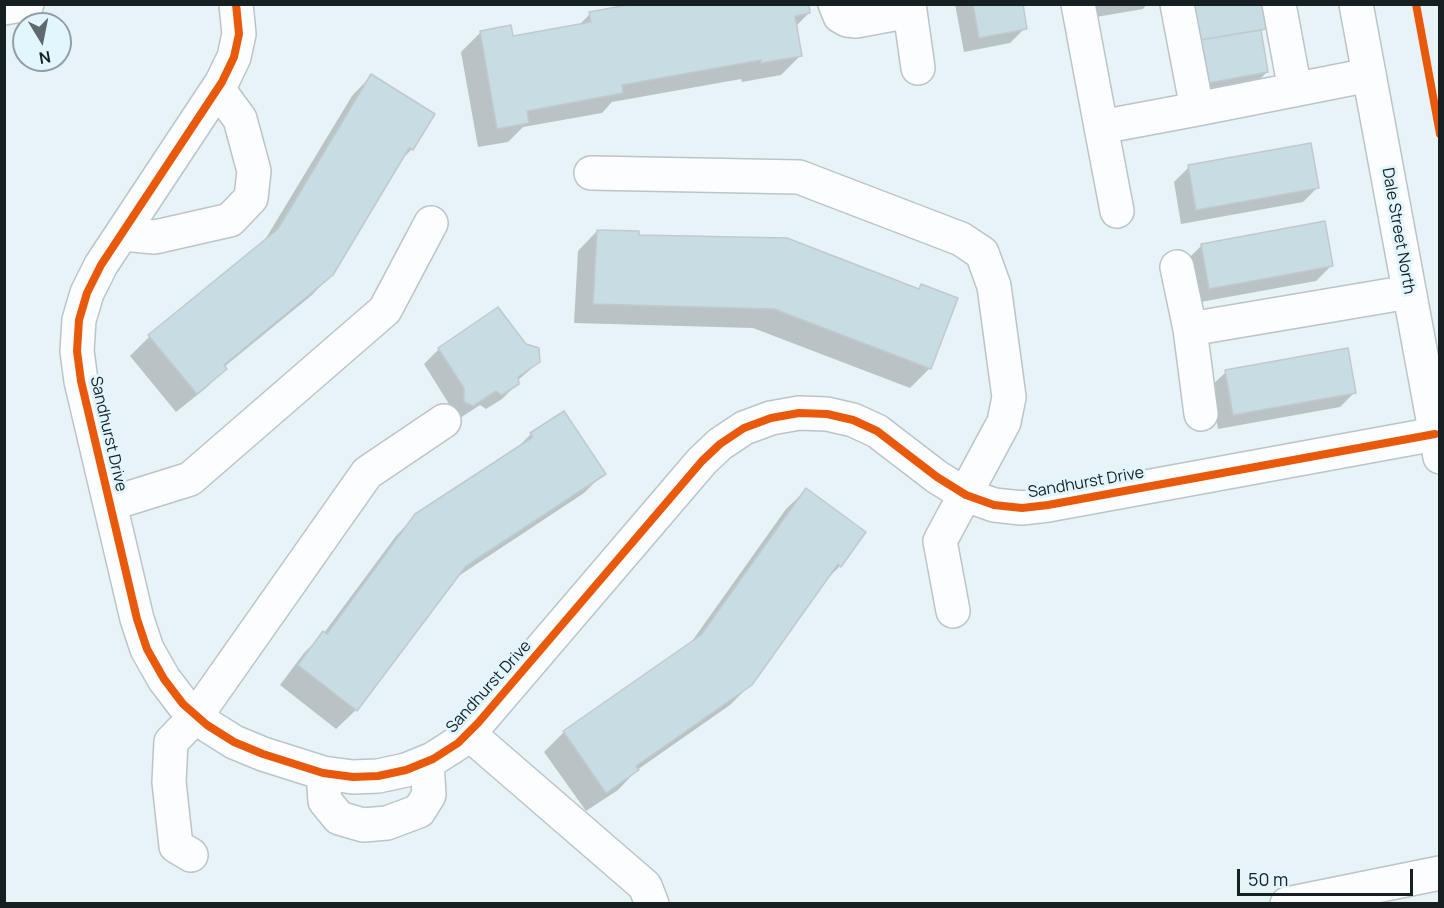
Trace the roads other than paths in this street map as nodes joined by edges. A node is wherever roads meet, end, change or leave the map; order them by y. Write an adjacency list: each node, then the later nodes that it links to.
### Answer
1 (27, 4): 8 (street)
2 (236, 4): 12 (street, Sandhurst Drive)
3 (835, 4): 9 (street)
4 (1078, 4): 15 (street)
5 (1177, 4): 14 (street)
6 (1280, 4): 13 (street)
7 (1356, 4): 11 (street, Dale Street North)
8 (4, 8)
9 (909, 8): 10 (street)
10 (918, 68)
11 (1369, 75): 13 (street); 21 (street, Dale Street North)
12 (218, 89): 19 (street, Sandhurst Drive); 19 (street)
13 (1295, 90): 14 (street)
14 (1197, 109): 15 (street)
15 (1101, 128): 17 (street)
16 (591, 173): 26 (street)
17 (1117, 211)
18 (431, 223): 27 (street)
19 (122, 234): 27 (street, Sandhurst Drive)
20 (1177, 267): 22 (street)
21 (1409, 292): 22 (street); 25 (street, Dale Street North)
22 (1190, 329): 23 (street)
23 (1201, 414)
24 (444, 422): 29 (street)
25 (1437, 445): 26 (street, Sandhurst Drive)
26 (966, 495): 28 (street); 30 (street, Sandhurst Drive)
27 (110, 504): 29 (street, Sandhurst Drive)
28 (953, 611)
29 (196, 716): 32 (street, Sandhurst Drive); 33 (street)
30 (468, 733): 31 (street, Sandhurst Drive); 35 (street)
31 (427, 762): 32 (street, Sandhurst Drive); 32 (street)
32 (322, 772)
33 (191, 855)
34 (1440, 873): 36 (street)
35 (652, 903)
36 (1287, 903)

